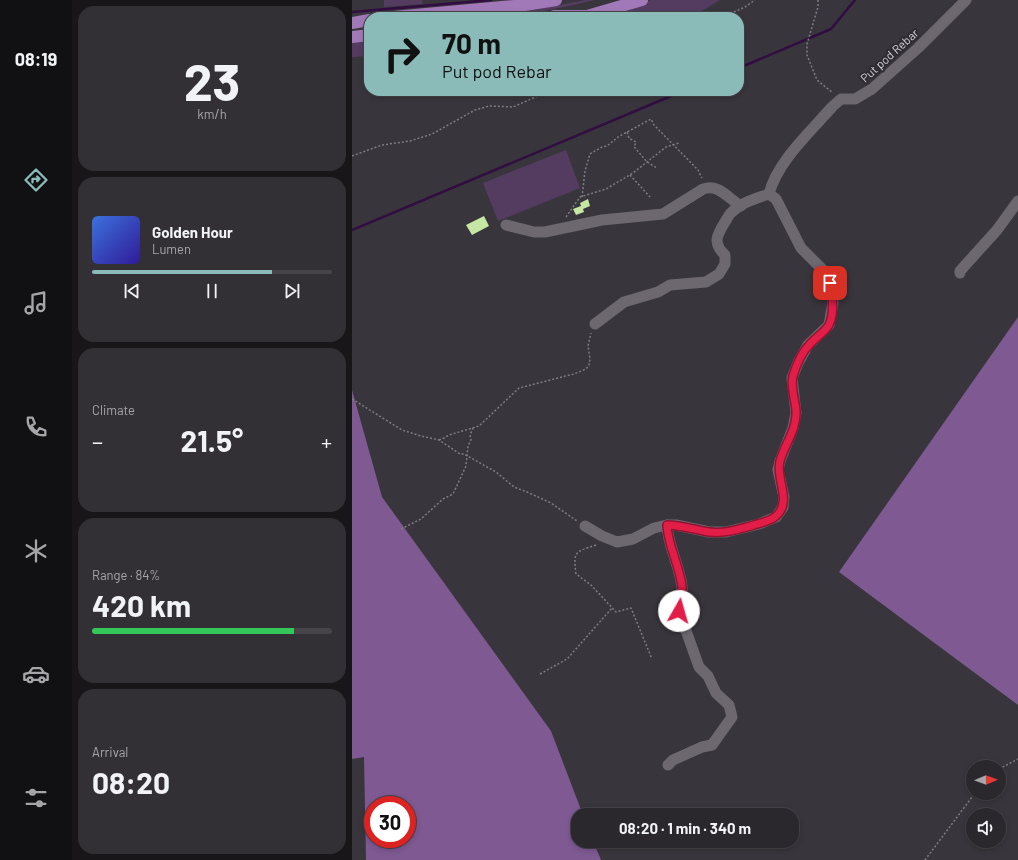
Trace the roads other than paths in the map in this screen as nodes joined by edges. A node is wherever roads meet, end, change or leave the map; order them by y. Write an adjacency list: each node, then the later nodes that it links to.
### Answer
1 (556, 0): 5 (highway)
2 (619, 0): 6 (highway)
3 (642, 0): 7 (highway)
4 (966, 0): 12 (street, Put pod Rebar)
5 (448, 12)
6 (570, 12)
7 (601, 12)
8 (364, 21): 9 (highway)
9 (352, 23)
10 (364, 36): 11 (highway)
11 (352, 37)
12 (769, 194): 14 (street); 18 (street)
13 (1018, 202): 16 (street)
14 (741, 206): 15 (street); 17 (street)
15 (506, 225)
16 (960, 273)
17 (594, 324)
18 (667, 525): 19 (street); 20 (street)
19 (585, 526)
20 (668, 765)

